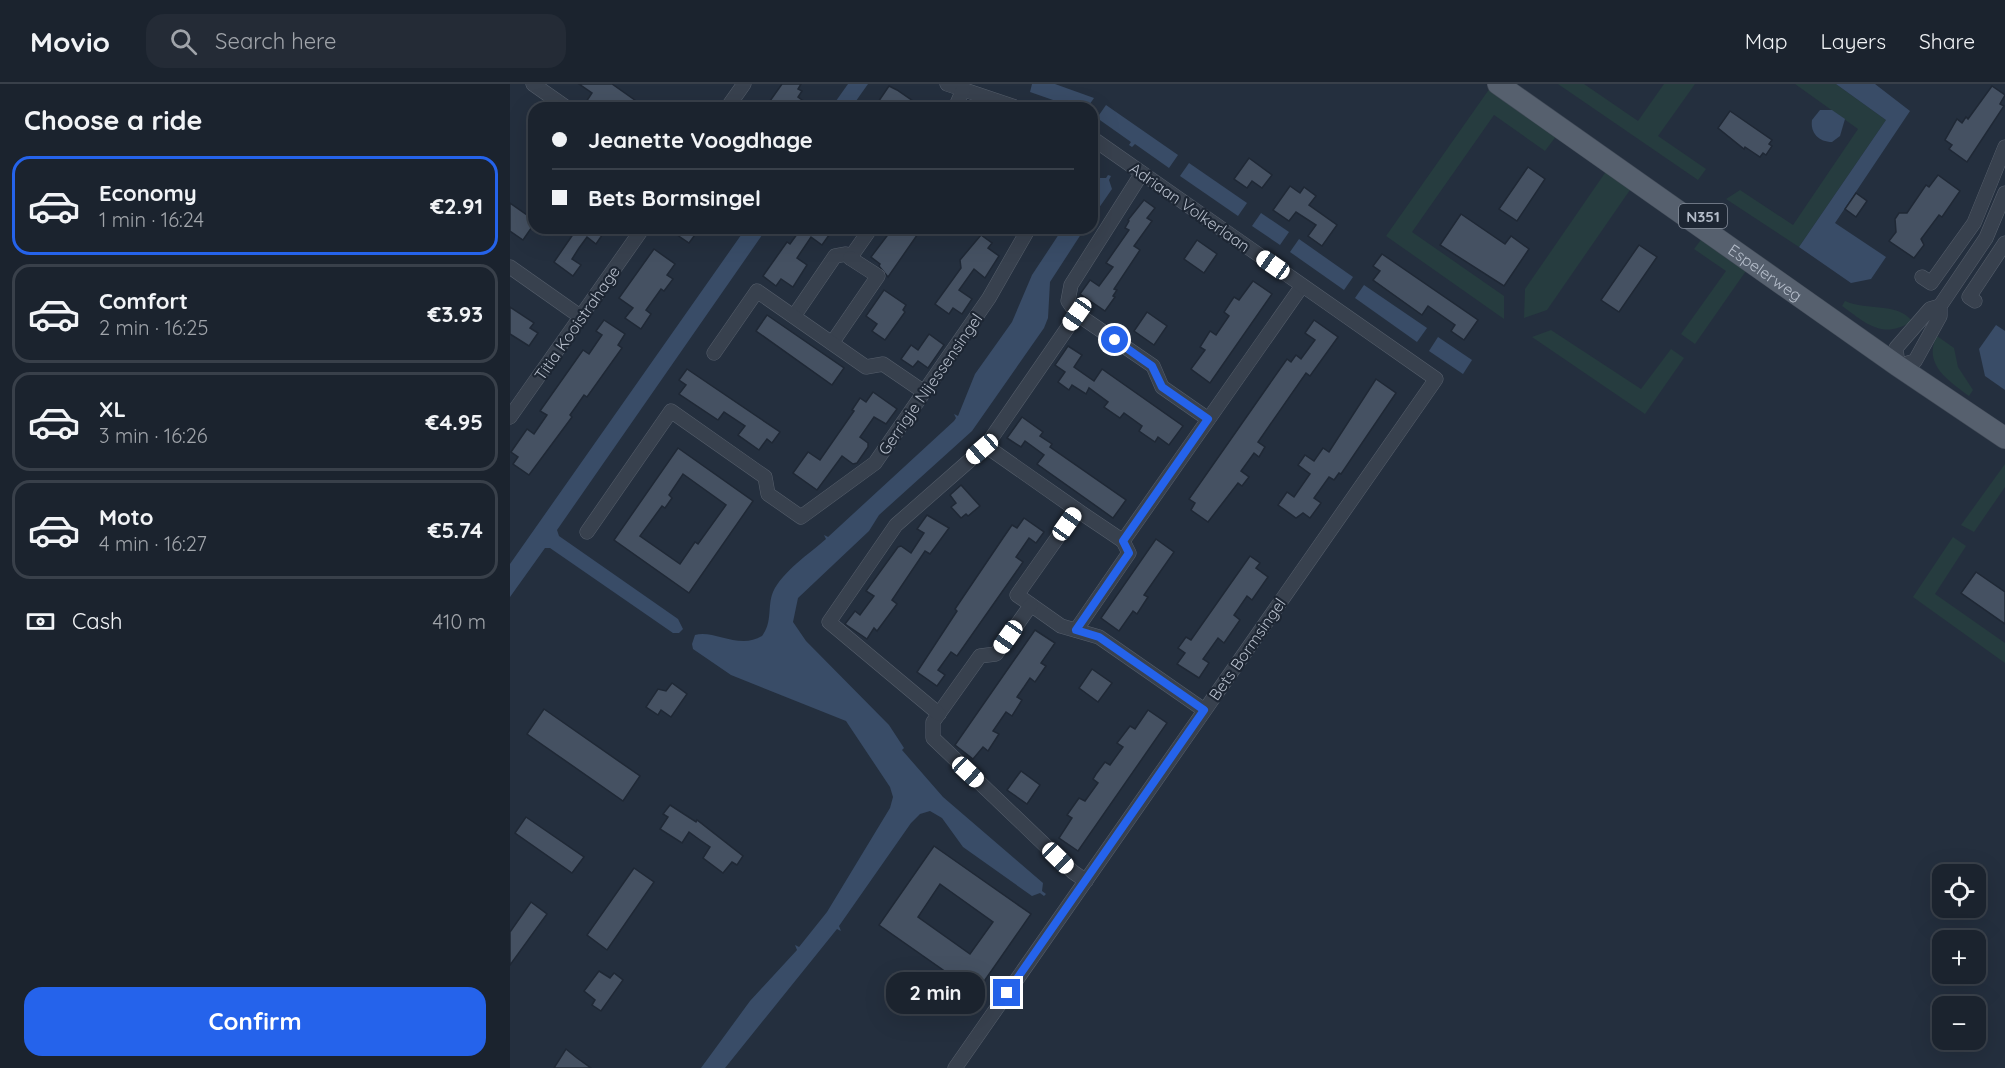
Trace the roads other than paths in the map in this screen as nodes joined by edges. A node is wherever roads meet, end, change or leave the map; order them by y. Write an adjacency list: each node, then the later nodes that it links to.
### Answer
1 (532, 84): 7 (street)
2 (744, 84): 8 (street)
3 (947, 84): 6 (street)
4 (1498, 84): 30 (main road, Espelerweg / N351)
5 (1511, 84): 30 (main road, Espelerweg / N351)
6 (963, 90): 9 (street); 10 (street)
7 (558, 102)
8 (731, 102)
9 (958, 102)
10 (1000, 102)
11 (1098, 142): 13 (street, Adriaan Volkerlaan)
12 (2005, 147): 22 (street)
13 (1142, 173): 21 (street, Adriaan Volkerlaan); 25 (street)
14 (2005, 193): 22 (street)
15 (639, 234): 27 (street, Titia Kooistrahage)
16 (867, 234): 19 (street)
17 (1026, 234): 32 (street, Gerrigje Nijessensingel)
18 (2005, 243): 23 (street)
19 (850, 258): 26 (street); 28 (street)
20 (510, 267): 27 (street)
21 (1302, 286): 31 (street, Adriaan Volkerlaan); 34 (street)
22 (1950, 291): 24 (street)
23 (1975, 301)
24 (1940, 306): 30 (street); 30 (street)
25 (1077, 314): 34 (street); 37 (street)
26 (794, 316): 28 (street); 29 (street)
27 (581, 317): 33 (street, Titia Kooistrahage)
28 (832, 343): 32 (street)
29 (714, 353)
30 (1903, 358): 35 (main road, Espelerweg / N351); 36 (main road, Espelerweg / N351)
31 (1436, 379): 43 (street, Bets Bormsingel)
32 (924, 392): 39 (street, Gerrigje Nijessensingel)
33 (510, 417)
34 (1208, 419): 40 (street)
35 (2005, 426)
36 (2005, 438)
37 (986, 446): 38 (street); 44 (street)
38 (1077, 510): 40 (street); 41 (street)
39 (587, 532)
40 (1123, 541): 42 (street)
41 (1031, 605): 42 (street); 44 (street)
42 (1076, 630): 43 (street)
43 (1204, 710): 45 (street, Bets Bormsingel)
44 (939, 714): 45 (street)
45 (1086, 881): 46 (street, Bets Bormsingel)
46 (955, 1068)

